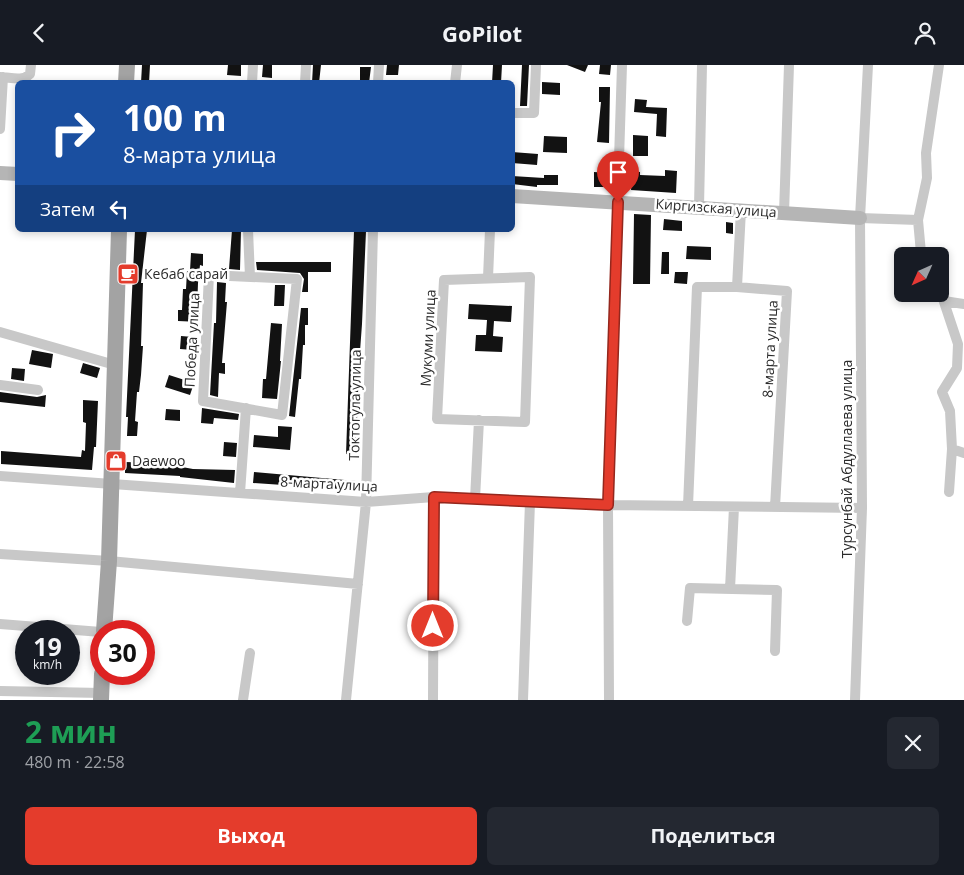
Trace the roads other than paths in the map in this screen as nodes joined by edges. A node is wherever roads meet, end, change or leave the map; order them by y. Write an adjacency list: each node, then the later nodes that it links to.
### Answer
1 (31, 65): 13 (street)
2 (127, 65): 14 (main road)
3 (253, 65): 15 (street)
4 (306, 65): 16 (street)
5 (379, 65): 17 (street)
6 (457, 65): 18 (street)
7 (536, 65): 19 (street)
8 (622, 65): 24 (street)
9 (702, 65): 25 (street)
10 (789, 65): 27 (street)
11 (868, 65): 28 (street, Турсунбай Абдуллаева улица)
12 (939, 65): 29 (street)
13 (2, 77): 20 (street)
14 (126, 80)
15 (252, 80)
16 (305, 80)
17 (378, 80)
18 (455, 80)
19 (515, 113)
20 (0, 129)
21 (0, 173): 22 (street)
22 (15, 175)
23 (515, 196): 24 (street, Киргизская улица)
24 (618, 202): 25 (street, Киргизская улица); 58 (street)
25 (699, 207): 26 (street, Киргизская улица)
26 (741, 210): 27 (street, Киргизская улица); 37 (street)
27 (784, 213): 28 (street, Киргизская улица)
28 (860, 218): 29 (street); 62 (street, Турсунбай Абдуллаева улица)
29 (918, 220): 34 (street)
30 (119, 232): 42 (main road)
31 (248, 232): 35 (street)
32 (373, 232): 56 (street, Токтогула улица)
33 (490, 232): 36 (street)
34 (920, 247)
35 (250, 277): 46 (street, Победа улица); 46 (street, Победа улица)
36 (488, 278): 47 (street, Мукуми улица); 47 (street, Мукуми улица)
37 (737, 287): 59 (street, 8-марта улица); 61 (street, 8-марта улица)
38 (949, 302): 40 (street)
39 (945, 303): 43 (street)
40 (964, 304)
41 (0, 333): 42 (street)
42 (116, 365): 51 (main road)
43 (960, 369): 48 (street)
44 (0, 385): 45 (street)
45 (38, 390)
46 (246, 408): 53 (street)
47 (479, 420): 55 (street)
48 (952, 449): 49 (street); 52 (street)
49 (964, 453)
50 (0, 476): 51 (street, 8-марта улица)
51 (110, 484): 53 (street, 8-марта улица); 64 (main road)
52 (949, 492)
53 (240, 493): 56 (street, 8-марта улица)
54 (434, 497): 55 (street, 8-марта улица); 56 (street, 8-марта улица); 77 (street)
55 (475, 499): 57 (street, 8-марта улица)
56 (366, 502): 65 (street, Токтогула улица)
57 (530, 502): 58 (street, 8-марта улица); 78 (street)
58 (608, 505): 59 (street, 8-марта улица); 79 (street)
59 (688, 506): 60 (street, 8-марта улица)
60 (734, 507): 61 (street, 8-марта улица); 66 (street)
61 (775, 507): 62 (street, 8-марта улица)
62 (862, 508): 80 (street, Турсунбай Абдуллаева улица)
63 (0, 553): 64 (street)
64 (109, 561): 65 (street); 67 (main road)
65 (358, 585): 76 (street, Токтогула улица)
66 (730, 589): 68 (street); 71 (street)
67 (104, 620)
68 (687, 621)
69 (0, 624): 70 (street)
70 (90, 631)
71 (775, 651)
72 (250, 653): 75 (street)
73 (0, 691): 74 (street)
74 (101, 697)
75 (243, 700)
76 (346, 700)
77 (433, 700)
78 (523, 700)
79 (609, 700)
80 (855, 700)

